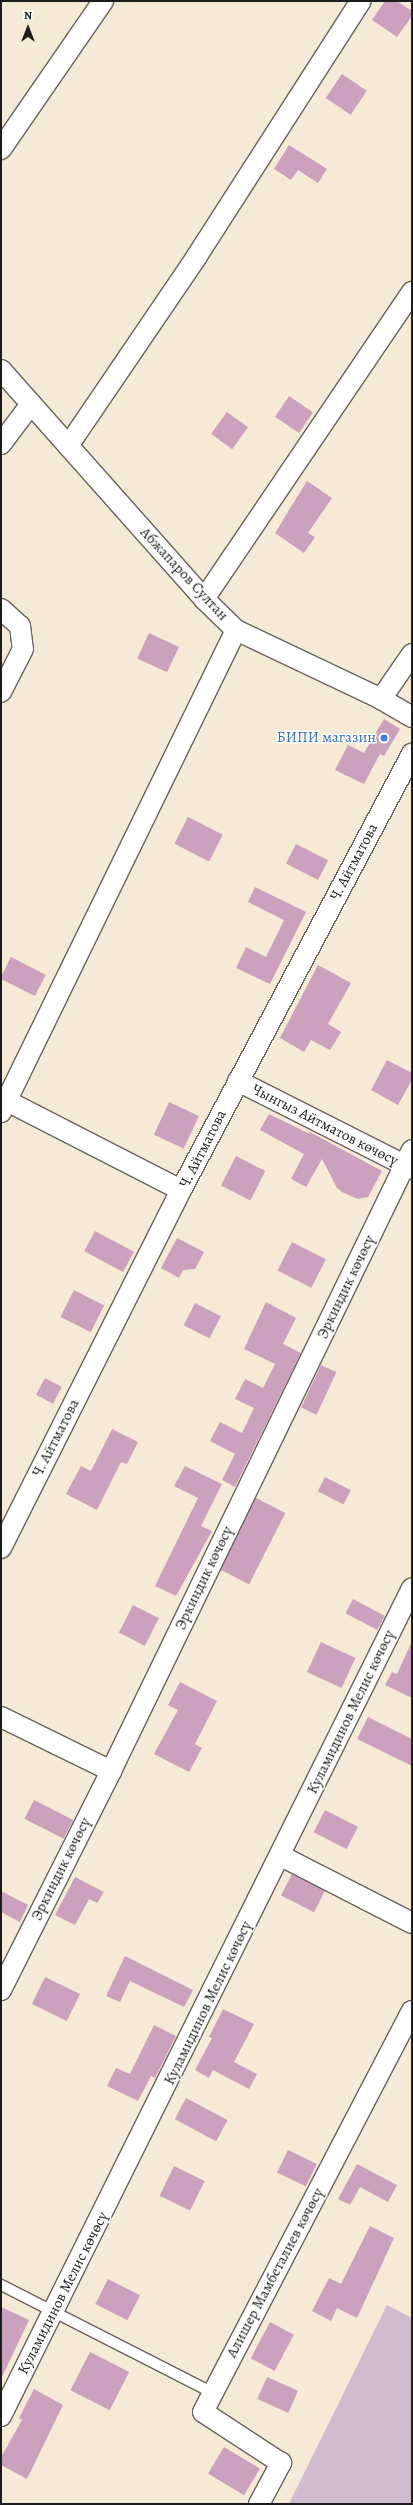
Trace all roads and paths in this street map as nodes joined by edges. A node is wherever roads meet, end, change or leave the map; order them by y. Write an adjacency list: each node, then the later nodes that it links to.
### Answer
1 (103, 1): 3 (street)
2 (361, 1): 8 (street)
3 (1, 149)
4 (412, 292): 9 (street)
5 (1, 370): 6 (street, Абжапаров Султан)
6 (31, 404): 7 (street); 8 (street, Абжапаров Султан)
7 (1, 444)
8 (68, 446): 9 (street, Абжапаров Султан)
9 (204, 598): 11 (street, Абжапаров Султан)
10 (1, 609): 13 (street)
11 (236, 630): 14 (street, Абжапаров Султан); 18 (street)
12 (412, 654): 14 (street)
13 (1, 692)
14 (381, 699): 15 (street, Абжапаров Султан)
15 (412, 717)
16 (412, 753): 17 (street, Ч. Айтматова)
17 (238, 1081): 19 (street, Чынгыз Айтматов көчөсү); 20 (street, Ч. Айтматова)
18 (4, 1107): 20 (street)
19 (409, 1162): 24 (street, Эркиндик көчөсү)
20 (181, 1190): 21 (street, Ч. Айтматова)
21 (1, 1548)
22 (412, 1588): 25 (street, Куламидинов Мелис көчөсү)
23 (1, 1717): 24 (street)
24 (111, 1771): 27 (street, Эркиндик көчөсү)
25 (281, 1856): 26 (street); 30 (street, Куламидинов Мелис көчөсү)
26 (412, 1923)
27 (1, 1990)
28 (412, 2011): 31 (street, Алишер Мамбеталиев көчөсү)
29 (1, 2285): 30 (lane)
30 (54, 2311): 31 (lane); 32 (street, Куламидинов Мелис көчөсү)
31 (213, 2393): 33 (street, Алишер Мамбеталиев көчөсү)
32 (1, 2416)
33 (259, 2504)

